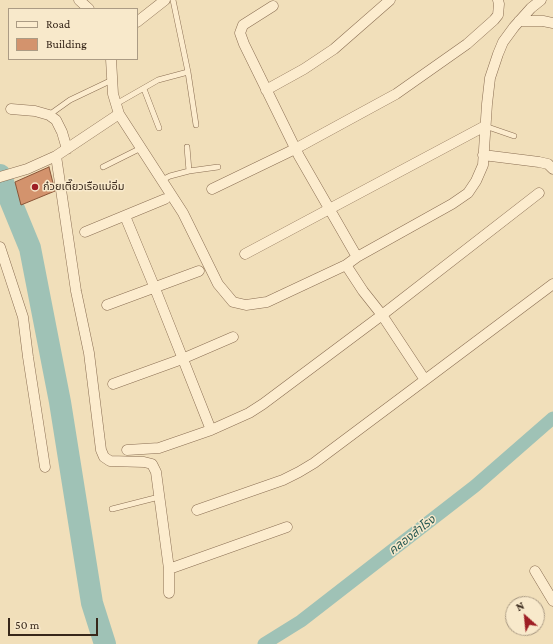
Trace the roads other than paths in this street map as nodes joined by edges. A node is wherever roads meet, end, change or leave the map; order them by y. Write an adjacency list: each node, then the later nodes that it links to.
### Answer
1 (79, 0): 8 (street)
2 (165, 0): 9 (street)
3 (173, 0): 13 (lane)
4 (390, 0): 16 (street)
5 (498, 0): 27 (street)
6 (542, 0): 10 (street)
7 (273, 6): 16 (street)
8 (88, 8)
9 (138, 21)
10 (519, 21): 11 (street); 22 (street)
11 (553, 23)
12 (111, 60): 14 (street)
13 (188, 72): 15 (lane); 21 (lane)
14 (112, 80): 17 (street); 20 (lane)
15 (144, 89): 17 (lane); 23 (lane)
16 (266, 90): 27 (street)
17 (116, 104): 19 (street)
18 (11, 109): 20 (street)
19 (119, 114): 26 (street); 28 (street)
20 (50, 115): 28 (street)
21 (196, 125)
22 (485, 126): 24 (lane); 29 (street); 40 (street)
23 (159, 128)
24 (514, 136)
25 (187, 147): 34 (lane)
26 (141, 148): 32 (lane); 36 (street)
27 (295, 148): 37 (street); 40 (street)
28 (67, 149): 30 (street)
29 (483, 155): 31 (street); 45 (street)
30 (56, 156): 35 (street); 59 (street)
31 (551, 165)
32 (103, 167)
33 (218, 167): 34 (lane)
34 (189, 171): 36 (lane)
35 (0, 178)
36 (162, 180): 46 (street)
37 (212, 189)
38 (539, 194): 51 (street)
39 (165, 200): 41 (street)
40 (329, 208): 44 (street); 45 (street)
41 (125, 216): 42 (street); 49 (street)
42 (86, 232)
43 (0, 247): 58 (street)
44 (244, 254)
45 (357, 257): 46 (street)
46 (346, 265): 51 (street)
47 (199, 270): 49 (street)
48 (553, 284): 54 (street)
49 (154, 286): 50 (street); 53 (street)
50 (107, 305)
51 (382, 315): 54 (street); 56 (street)
52 (233, 337): 53 (street)
53 (182, 359): 55 (street); 56 (street)
54 (425, 380): 61 (street)
55 (114, 384)
56 (210, 430): 57 (street)
57 (127, 450)
58 (46, 466)
59 (160, 497): 60 (lane); 63 (street)
60 (112, 509)
61 (197, 510)
62 (287, 527): 63 (street)
63 (169, 569): 65 (street)
64 (535, 571): 66 (street)
65 (168, 593)
66 (553, 601)

